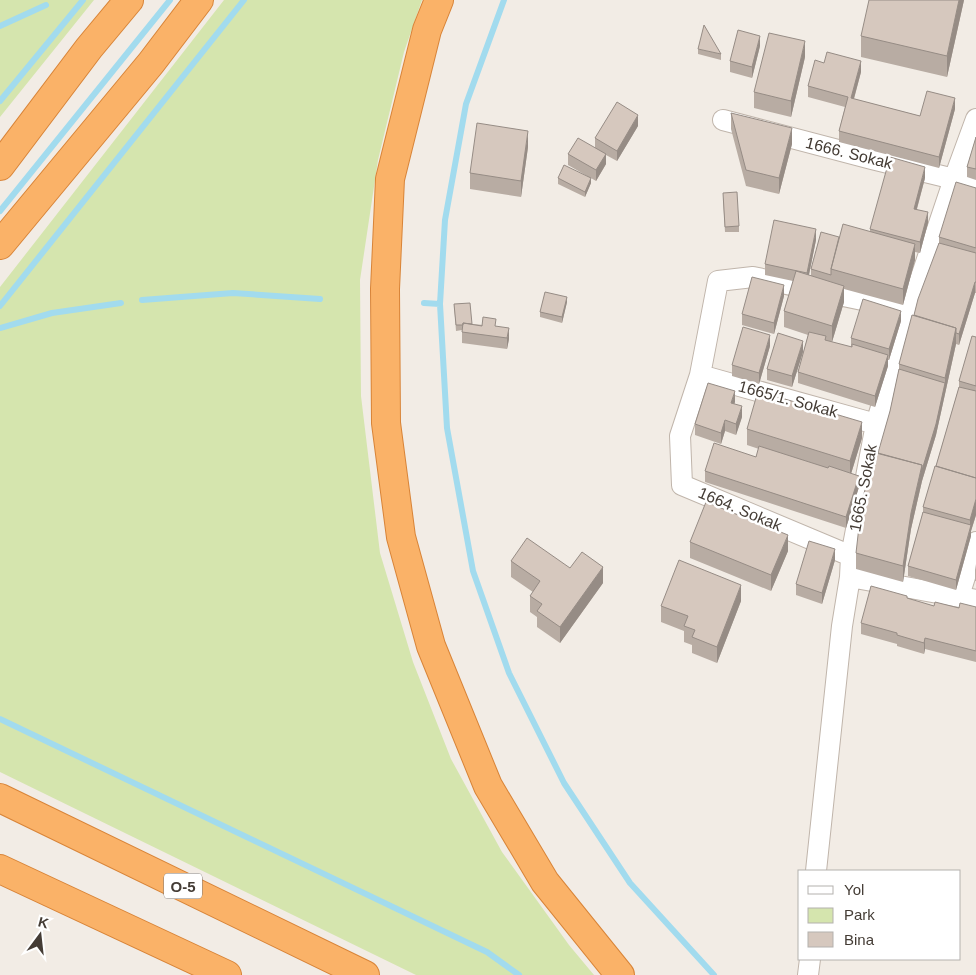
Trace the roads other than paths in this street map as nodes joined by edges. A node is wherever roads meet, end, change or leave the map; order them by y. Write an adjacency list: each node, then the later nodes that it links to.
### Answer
1 (129, 0): 6 (highway)
2 (199, 0): 9 (highway)
3 (440, 0): 23 (highway)
4 (976, 119): 7 (street, 1665. Sokak)
5 (723, 120): 7 (street, 1666. Sokak)
6 (0, 166)
7 (954, 179): 8 (street, 1666. Sokak); 10 (street, 1665. Sokak)
8 (976, 186)
9 (0, 245)
10 (910, 310): 11 (street, 1664. Sokak); 12 (street, 1665. Sokak)
11 (700, 375): 12 (street, 1665/1. Sokak); 14 (street, 1664. Sokak)
12 (876, 424): 14 (street, 1665. Sokak)
13 (976, 542): 16 (street)
14 (851, 556): 15 (street, 1665. Sokak)
15 (850, 577): 16 (street); 19 (street, 1665. Sokak)
16 (967, 598)
17 (0, 798): 22 (highway, O-5)
18 (0, 869): 21 (highway)
19 (816, 870)
20 (810, 960): 24 (street)
21 (227, 975)
22 (366, 975)
23 (620, 975)
24 (808, 975)

